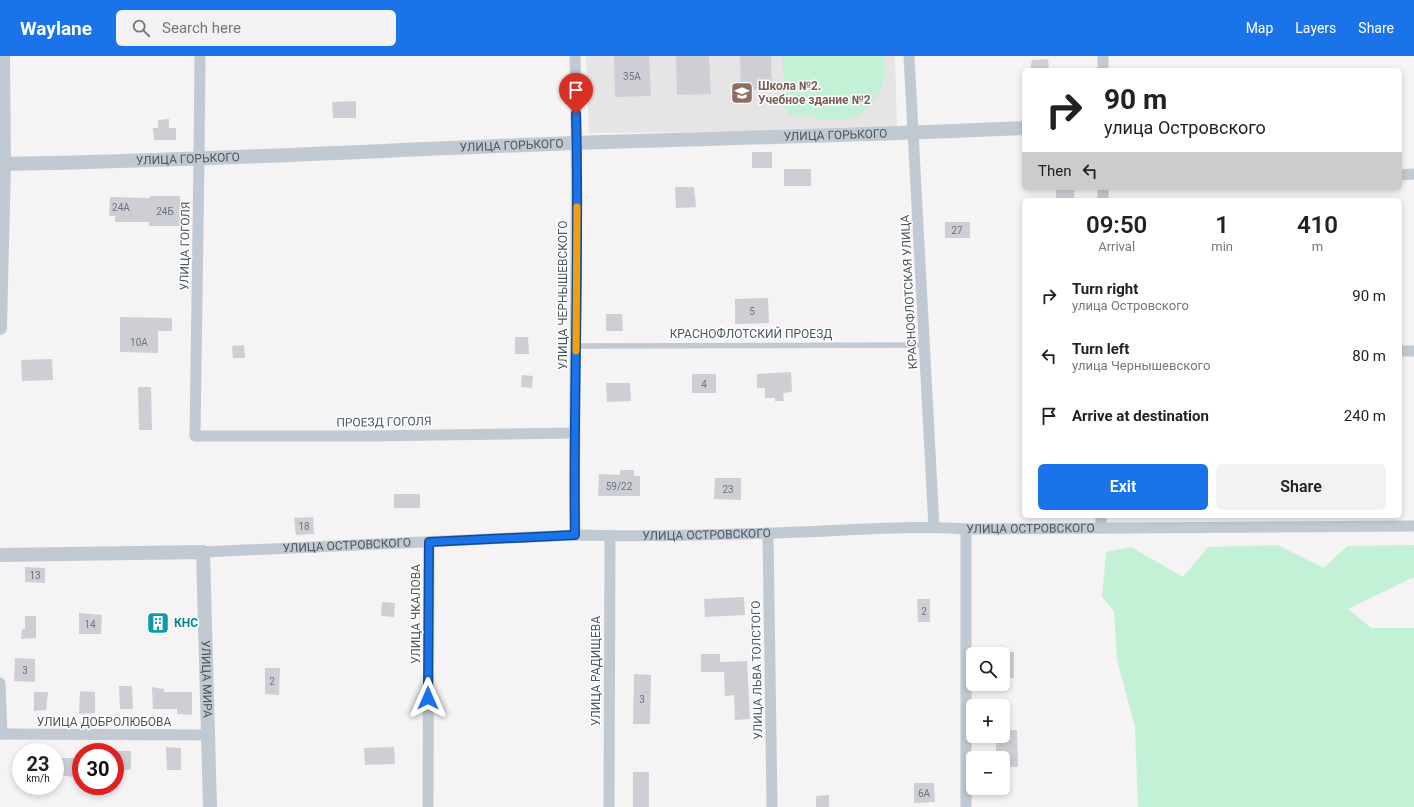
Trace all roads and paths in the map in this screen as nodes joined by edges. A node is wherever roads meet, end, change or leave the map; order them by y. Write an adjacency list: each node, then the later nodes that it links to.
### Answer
1 (4, 56): 11 (street)
2 (200, 56): 10 (street, УЛИЦА ГОГОЛЯ)
3 (575, 56): 9 (street, УЛИЦА ЧЕРНЫШЕВСКОГО)
4 (909, 56): 8 (street, КРАСНОФЛОТСКАЯ УЛИЦА)
5 (1103, 56): 6 (street)
6 (1103, 68)
7 (1022, 128): 8 (street, УЛИЦА ГОРЬКОГО)
8 (913, 133): 9 (street, УЛИЦА ГОРЬКОГО); 15 (street, КРАСНОФЛОТСКАЯ УЛИЦА)
9 (577, 143): 10 (street, УЛИЦА ГОРЬКОГО); 16 (street, УЛИЦА ЧЕРНЫШЕВСКОГО)
10 (199, 159): 11 (street, УЛИЦА ГОРЬКОГО); 20 (street, УЛИЦА ГОГОЛЯ)
11 (2, 164): 14 (street)
12 (1414, 174): 13 (street)
13 (1402, 175)
14 (0, 328)
15 (925, 345): 16 (lane, КРАСНОФЛОТСКИЙ ПРОЕЗД); 23 (street, КРАСНОФЛОТСКАЯ УЛИЦА)
16 (576, 346): 19 (street, УЛИЦА ЧЕРНЫШЕВСКОГО)
17 (1402, 351): 18 (street)
18 (1414, 351)
19 (574, 433): 20 (street, ПРОЕЗД ГОГОЛЯ); 27 (street, УЛИЦА ЧЕРНЫШЕВСКОГО)
20 (195, 436)
21 (1101, 518): 24 (street)
22 (1414, 526): 24 (street, УЛИЦА ОСТРОВСКОГО)
23 (934, 527): 25 (street, УЛИЦА ОСТРОВСКОГО); 26 (street, УЛИЦА ОСТРОВСКОГО)
24 (1101, 528): 25 (street, УЛИЦА ОСТРОВСКОГО)
25 (966, 530): 39 (street)
26 (768, 534): 28 (street, УЛИЦА ОСТРОВСКОГО); 38 (street, УЛИЦА ЛЬВА ТОЛСТОГО)
27 (575, 535): 28 (street, УЛИЦА ОСТРОВСКОГО); 29 (street, УЛИЦА ОСТРОВСКОГО)
28 (610, 536): 37 (street, УЛИЦА РАДИЩЕВА)
29 (429, 542): 30 (street, УЛИЦА ОСТРОВСКОГО); 36 (street, УЛИЦА ЧКАЛОВА)
30 (203, 552): 31 (street, УЛИЦА ОСТРОВСКОГО); 34 (street, УЛИЦА МИРА)
31 (0, 556)
32 (0, 683): 33 (street)
33 (1, 734): 34 (street, УЛИЦА ДОБРОЛЮБОВА)
34 (209, 735): 35 (street, УЛИЦА МИРА)
35 (210, 807)
36 (428, 807)
37 (609, 807)
38 (772, 807)
39 (966, 807)

